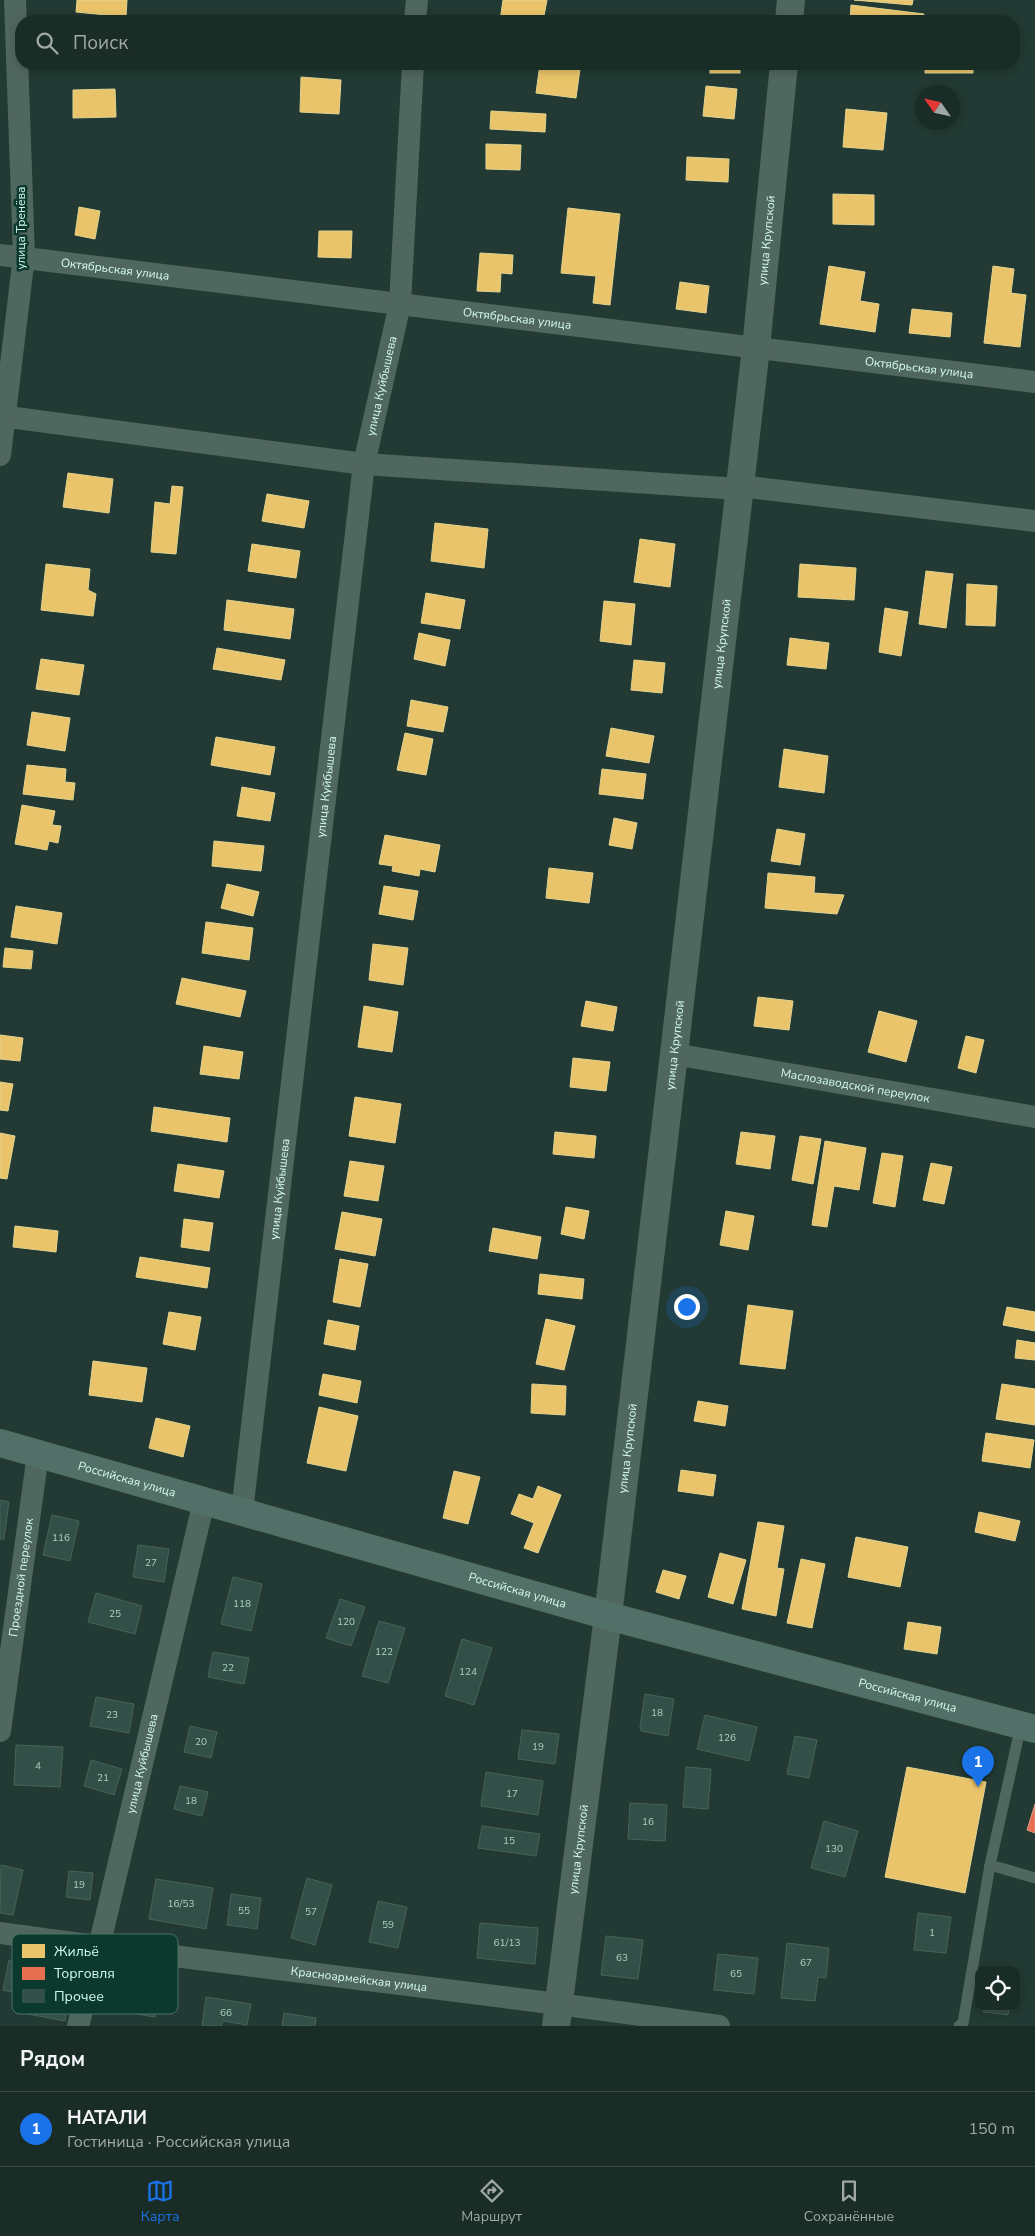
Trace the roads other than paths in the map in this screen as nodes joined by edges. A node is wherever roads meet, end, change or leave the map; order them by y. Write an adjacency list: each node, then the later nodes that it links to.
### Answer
1 (15, 0): 4 (street, улица Тренёва)
2 (417, 0): 5 (street)
3 (791, 0): 6 (street)
4 (16, 15)
5 (416, 15)
6 (790, 15)
7 (17, 70): 11 (street, улица Тренёва)
8 (413, 70): 12 (street, улица Куйбышева)
9 (783, 70): 13 (street, улица Крупской)
10 (0, 255): 11 (street, Октябрьская улица)
11 (24, 256): 12 (street, Октябрьская улица); 15 (street, улица Тренёва)
12 (400, 304): 13 (street, Октябрьская улица); 17 (street, улица Куйбышева)
13 (756, 348): 14 (street, Октябрьская улица); 18 (street, улица Крупской)
14 (1035, 382)
15 (2, 416): 16 (street, улица Тренёва); 17 (street)
16 (0, 456)
17 (364, 464): 18 (street); 25 (street, улица Куйбышева)
18 (739, 488): 19 (street); 20 (street, улица Крупской)
19 (1035, 520)
20 (674, 1054): 21 (street, Маслозаводской переулок); 26 (street, улица Крупской)
21 (1035, 1117)
22 (0, 1443): 23 (main road, Российская улица)
23 (38, 1454): 24 (main road, Российская улица); 28 (street, Проездной переулок)
24 (204, 1501): 25 (main road, Российская улица); 31 (street, улица Куйбышева)
25 (242, 1512): 26 (main road, Российская улица)
26 (608, 1616): 27 (main road, Российская улица); 33 (street, улица Крупской)
27 (1028, 1727): 29 (lane)
28 (0, 1731)
29 (990, 1865): 30 (lane); 34 (lane)
30 (1035, 1878)
31 (102, 1934)
32 (178, 1959): 33 (street, Красноармейская улица)
33 (557, 2014): 35 (street, Красноармейская улица)
34 (962, 2025)
35 (719, 2026)

